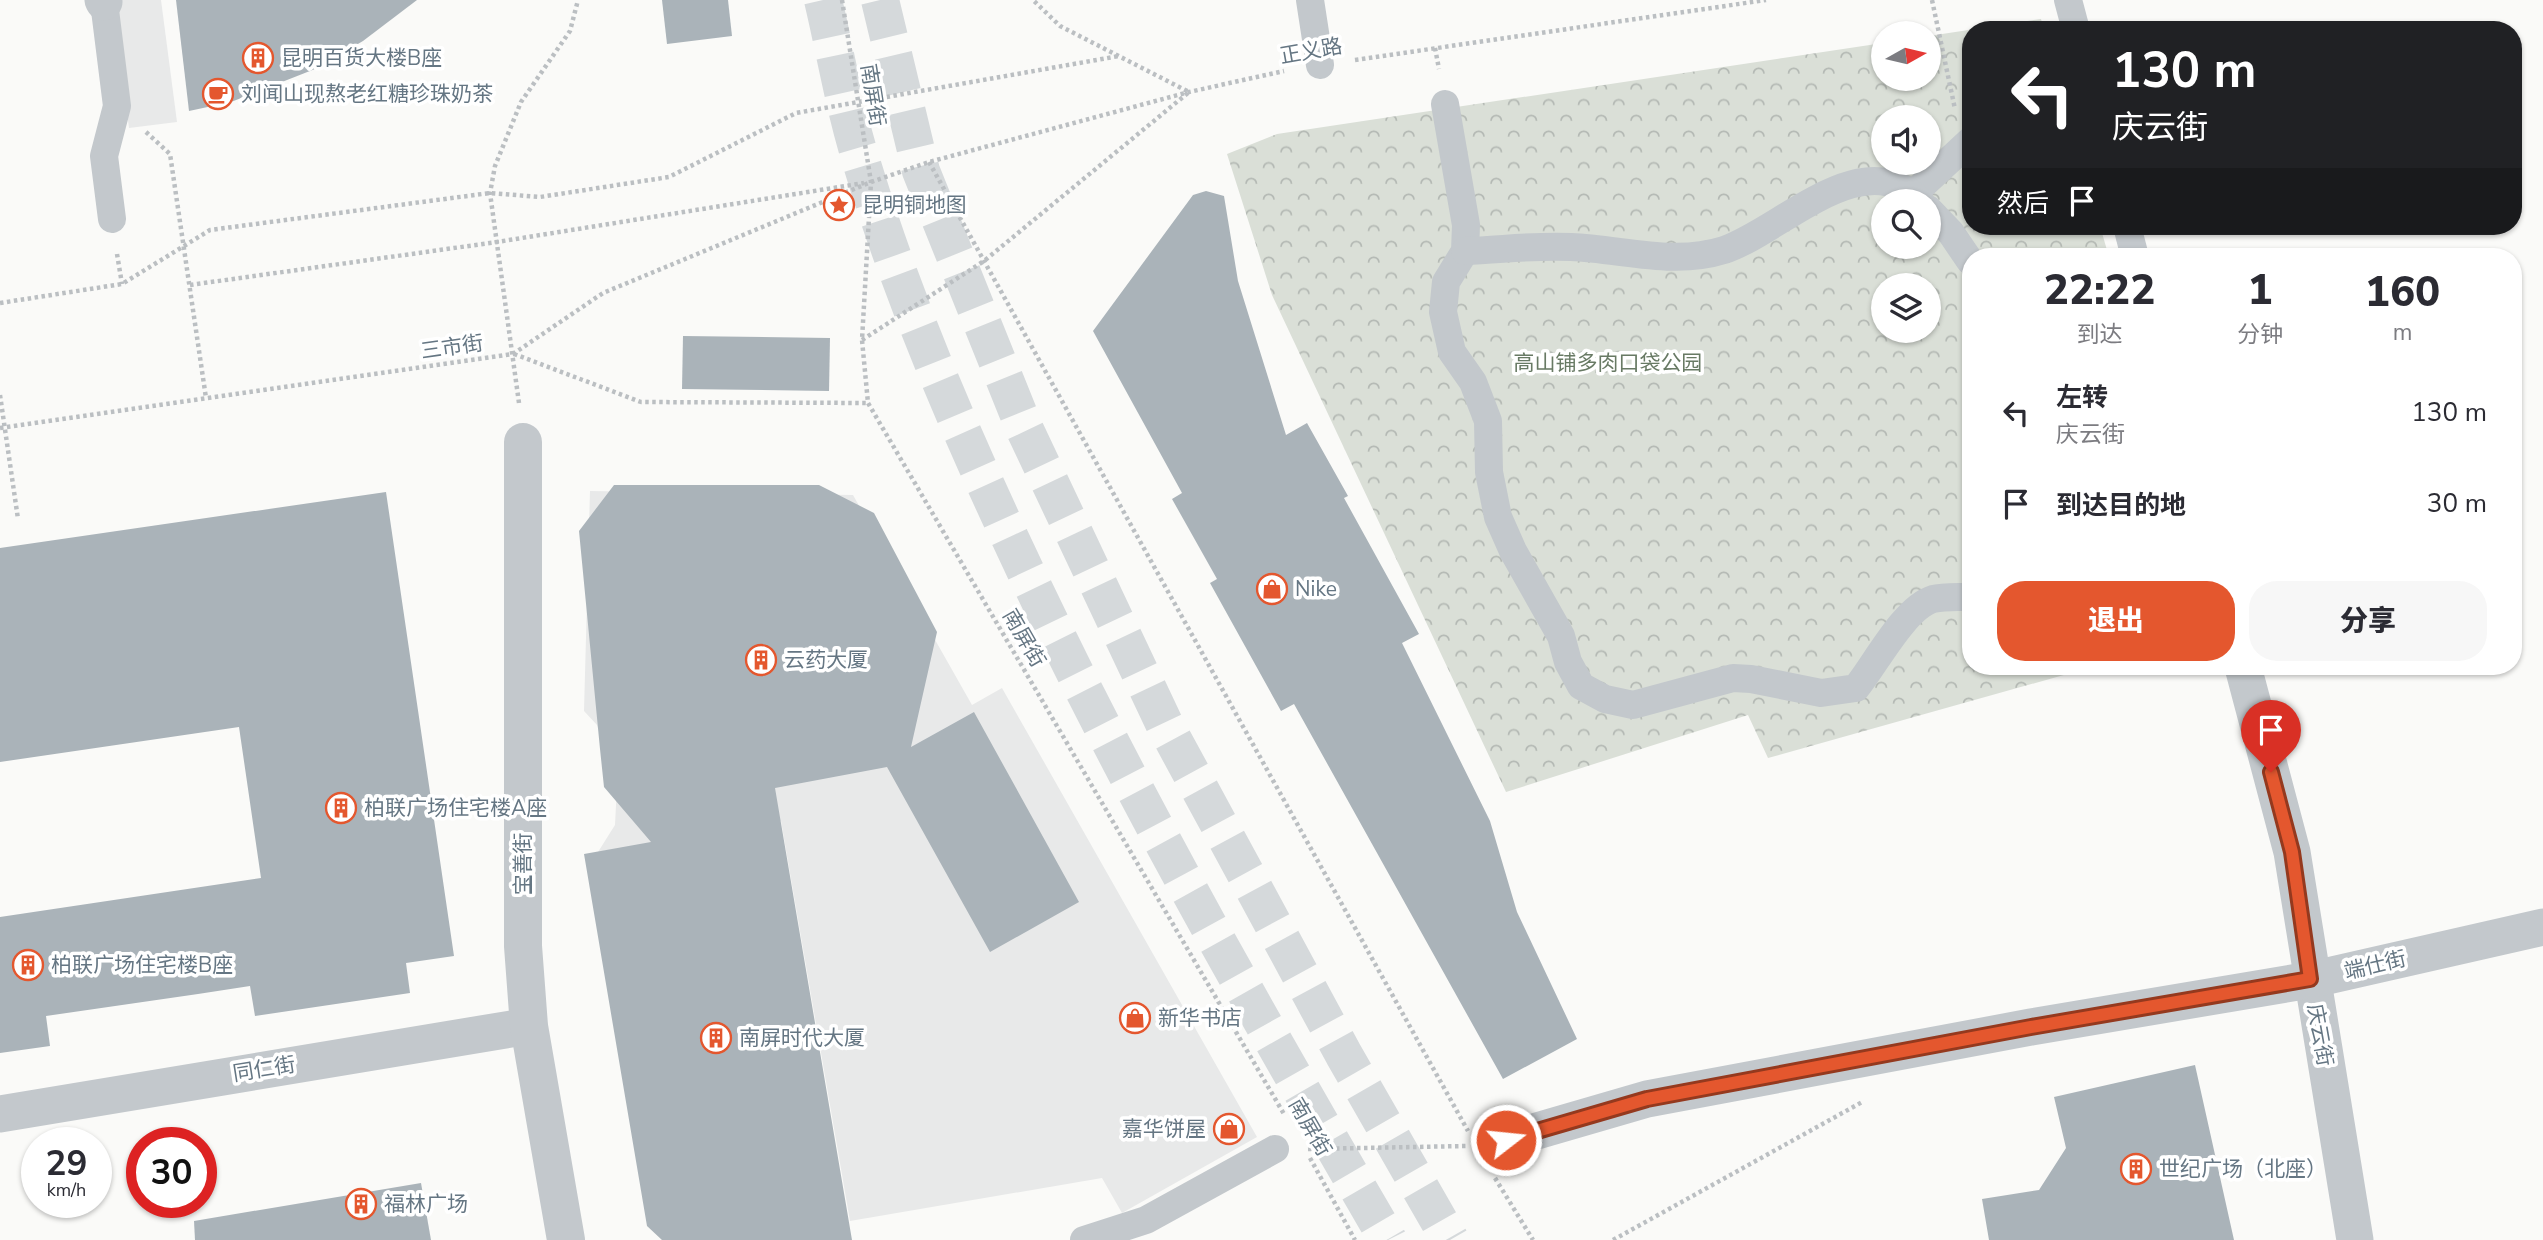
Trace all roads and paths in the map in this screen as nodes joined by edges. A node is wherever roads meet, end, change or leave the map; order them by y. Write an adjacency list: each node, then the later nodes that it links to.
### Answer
1 (578, 0): 22 (path)
2 (842, 0): 13 (path, 南屏街)
3 (1033, 0): 10 (path)
4 (1310, 0): 11 (street)
5 (1766, 0): 11 (path, 正义路)
6 (1932, 0): 16 (path)
7 (2068, 0): 9 (street)
8 (103, 1): 15 (street)
9 (2074, 21)
10 (1119, 57): 12 (path); 13 (path)
11 (1320, 65): 12 (path, 正义路)
12 (1189, 92): 18 (path, 正义路); 29 (path)
13 (859, 102): 19 (path, 南屏街); 22 (path)
14 (1445, 104): 28 (street)
15 (117, 106): 23 (street); 26 (path)
16 (1962, 121)
17 (1962, 132): 21 (street)
18 (929, 162): 19 (path, 正义路); 29 (path)
19 (871, 182): 25 (path); 32 (path, 南屏街); 33 (path, 三市街)
20 (1902, 189): 28 (street)
21 (1928, 189)
22 (490, 193): 25 (path); 26 (path)
23 (112, 219)
24 (1941, 222): 27 (street)
25 (497, 242): 30 (path); 33 (path)
26 (184, 246): 30 (path); 31 (path)
27 (1962, 249)
28 (1465, 251): 40 (street)
29 (984, 261): 32 (path); 47 (path)
30 (190, 285): 35 (path)
31 (0, 303)
32 (862, 340): 36 (path, 南屏街)
33 (513, 354): 35 (path, 三市街); 36 (path); 38 (path)
34 (0, 395): 37 (path)
35 (205, 398): 37 (path, 三市街)
36 (868, 403): 49 (path, 南屏街)
37 (2, 427): 39 (path)
38 (523, 442): 44 (street, 宝善街)
39 (18, 519)
40 (1962, 597)
41 (2245, 675): 43 (street, 庆云街)
42 (2543, 927): 43 (street, 端仕街)
43 (2310, 979): 50 (street, 端仕街); 56 (street, 庆云街)
44 (529, 1026): 46 (street, 同仁街); 51 (street, 宝善街)
45 (1876, 1094): 55 (path)
46 (0, 1114)
47 (1469, 1133)
48 (1275, 1149): 49 (path); 52 (street)
49 (1305, 1149): 50 (path); 53 (path, 南屏街)
50 (1491, 1152): 54 (path)
51 (566, 1240)
52 (1084, 1240)
53 (1355, 1240)
54 (1532, 1240)
55 (1613, 1240)
56 (2355, 1240)

